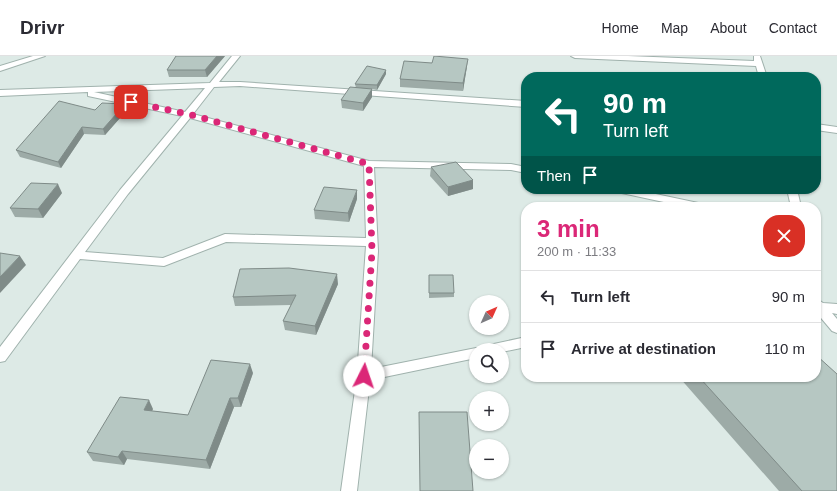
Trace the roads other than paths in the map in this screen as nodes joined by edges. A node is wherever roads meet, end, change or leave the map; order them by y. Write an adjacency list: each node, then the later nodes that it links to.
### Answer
1 (41, 56): 5 (street)
2 (236, 56): 7 (street)
3 (575, 56): 4 (street)
4 (758, 60): 6 (street)
5 (0, 69)
6 (762, 72)
7 (213, 84): 8 (street); 10 (street); 11 (street)
8 (73, 90): 9 (street); 11 (street)
9 (0, 93)
10 (521, 104)
11 (188, 114): 14 (street); 19 (street)
12 (821, 128): 13 (street)
13 (837, 130)
14 (369, 164): 15 (street); 18 (street)
15 (521, 169)
16 (641, 194): 17 (street)
17 (679, 202)
18 (372, 242): 19 (street); 28 (street)
19 (76, 256): 27 (street)
20 (821, 306): 22 (street)
21 (821, 309): 23 (street)
22 (837, 309)
23 (837, 328)
24 (521, 343): 25 (street)
25 (509, 346)
26 (469, 354): 28 (street)
27 (0, 357)
28 (364, 376): 29 (street)
29 (349, 491)

